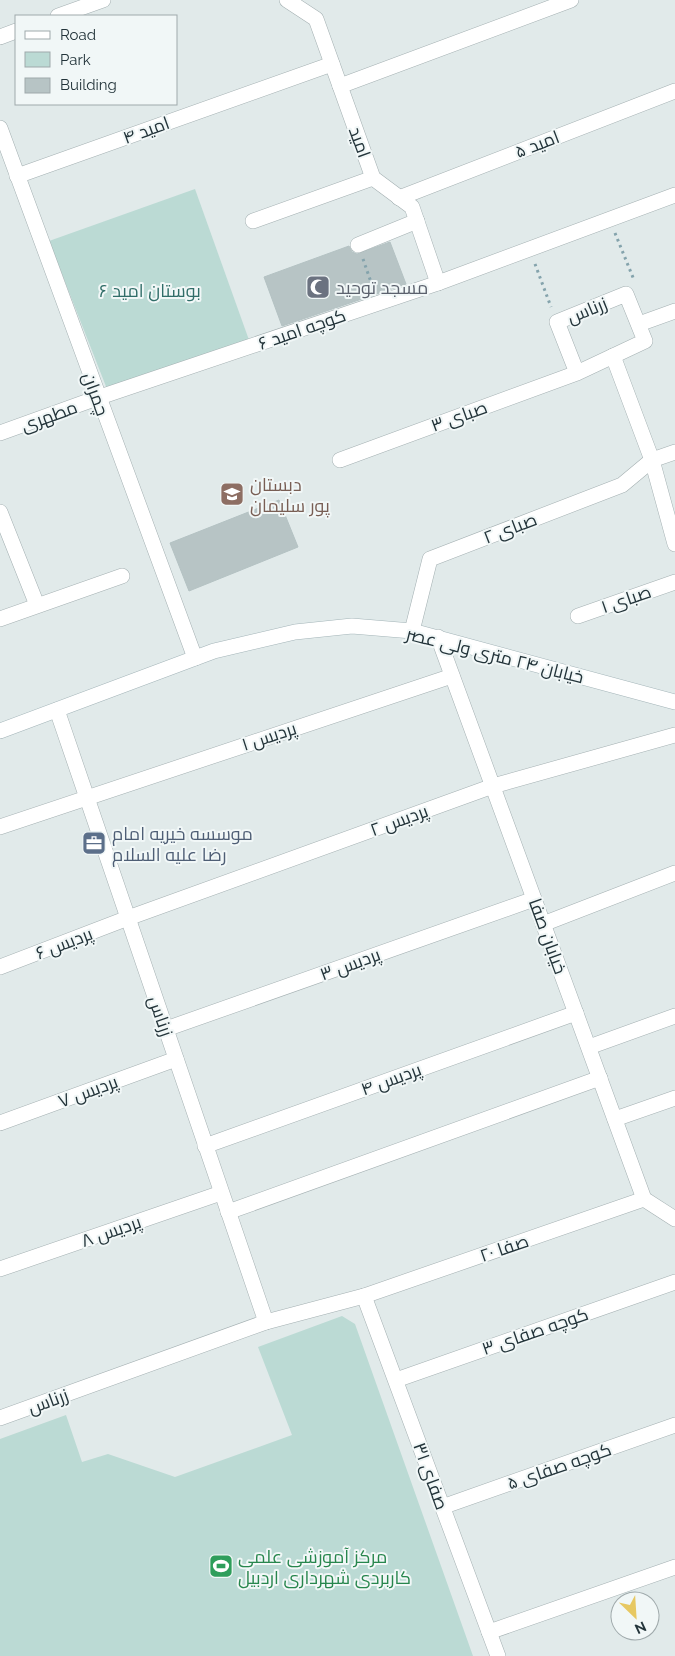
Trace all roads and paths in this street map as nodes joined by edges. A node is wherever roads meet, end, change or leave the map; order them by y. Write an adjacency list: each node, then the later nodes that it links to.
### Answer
1 (103, 0): 4 (street)
2 (287, 0): 7 (street, امید)
3 (571, 0): 8 (street)
4 (61, 15)
5 (15, 31): 6 (street)
6 (0, 37)
7 (332, 64): 8 (street, امید); 11 (street, امید ۴)
8 (340, 86): 12 (street, امید)
9 (675, 91): 14 (street, امید ۵)
10 (0, 128): 11 (street, چمران)
11 (17, 176): 28 (street, چمران)
12 (373, 178): 14 (street, امید); 16 (street)
13 (675, 195): 15 (street, کوچه امید ۶)
14 (399, 198): 17 (street, امید)
15 (610, 219): 19 (street, کوچه امید ۶); 21 (path)
16 (253, 221)
17 (417, 222): 18 (street); 20 (street, امید)
18 (358, 244): 22 (path)
19 (529, 249): 20 (street, کوچه امید ۶); 24 (path)
20 (438, 282): 22 (street, کوچه امید ۶)
21 (626, 294): 24 (street, زرناس); 25 (street, زرناس)
22 (379, 303): 28 (street, کوچه امید ۶)
23 (675, 311): 25 (street)
24 (556, 322): 27 (street, زرناس)
25 (639, 324): 26 (street, زرناس)
26 (613, 356): 27 (street, زرناس); 32 (street)
27 (577, 373): 31 (street, صبای ۳)
28 (97, 398): 29 (street, مطهری); 42 (street, چمران)
29 (0, 433)
30 (675, 452): 32 (street)
31 (340, 460)
32 (652, 460): 34 (street); 40 (street, صبای ۲)
33 (0, 512): 37 (street)
34 (675, 544)
35 (122, 576): 37 (street)
36 (675, 582): 38 (street, صبای ۱)
37 (37, 605): 39 (street)
38 (578, 616)
39 (0, 618)
40 (412, 631): 41 (street, خیابان ۲۴ متری ولی عصر); 42 (street, خیابان ۲۴ متری ولی عصر)
41 (438, 638): 43 (street, خیابان صفا); 44 (street, خیابان ۲۴ متری ولی عصر)
42 (195, 658): 45 (street, خیابان ۲۴ متری ولی عصر)
43 (452, 676): 48 (street, خیابان صفا); 49 (street, پردیس ۱)
44 (675, 702)
45 (57, 710): 46 (street, خیابان ۲۴ متری ولی عصر); 49 (street, زرناس)
46 (0, 731)
47 (675, 735): 48 (street, پردیس ۲)
48 (493, 786): 52 (street, خیابان صفا); 53 (street, پردیس ۲)
49 (86, 797): 50 (street, پردیس ۱); 53 (street, زرناس)
50 (0, 827)
51 (675, 873): 54 (street)
52 (534, 899): 54 (street, خیابان صفا); 58 (street, پردیس ۳)
53 (128, 918): 55 (street, پردیس ۶); 58 (street, زرناس)
54 (543, 924): 56 (street, خیابان صفا)
55 (0, 967)
56 (576, 1013): 59 (street, خیابان صفا); 65 (street, پردیس ۴)
57 (675, 1016): 59 (street)
58 (166, 1029): 60 (street, زرناس)
59 (589, 1047): 61 (street, خیابان صفا)
60 (176, 1059): 64 (street, پردیس ۷); 65 (street, زرناس)
61 (600, 1078): 63 (street, خیابان صفا); 68 (street)
62 (675, 1098): 63 (street)
63 (615, 1118): 67 (street, خیابان صفا)
64 (0, 1123)
65 (205, 1146): 66 (street, زرناس)
66 (222, 1193): 68 (street, زرناس); 70 (street, پردیس ۸)
67 (644, 1200): 69 (street); 72 (street, صفا ۲۰)
68 (228, 1212): 73 (street, زرناس)
69 (675, 1220)
70 (0, 1269)
71 (675, 1282): 74 (street, کوچه صفای ۳)
72 (364, 1296): 73 (street, زرناس); 74 (street, صفای ۳۱)
73 (266, 1322): 75 (street, زرناس)
74 (396, 1380): 77 (street, صفای ۳۱)
75 (0, 1418)
76 (675, 1425): 77 (street, کوچه صفای ۵)
77 (442, 1506): 79 (street, صفای ۳۱)
78 (675, 1568): 79 (street)
79 (489, 1632): 80 (street, صفای ۳۱)
80 (498, 1656)

